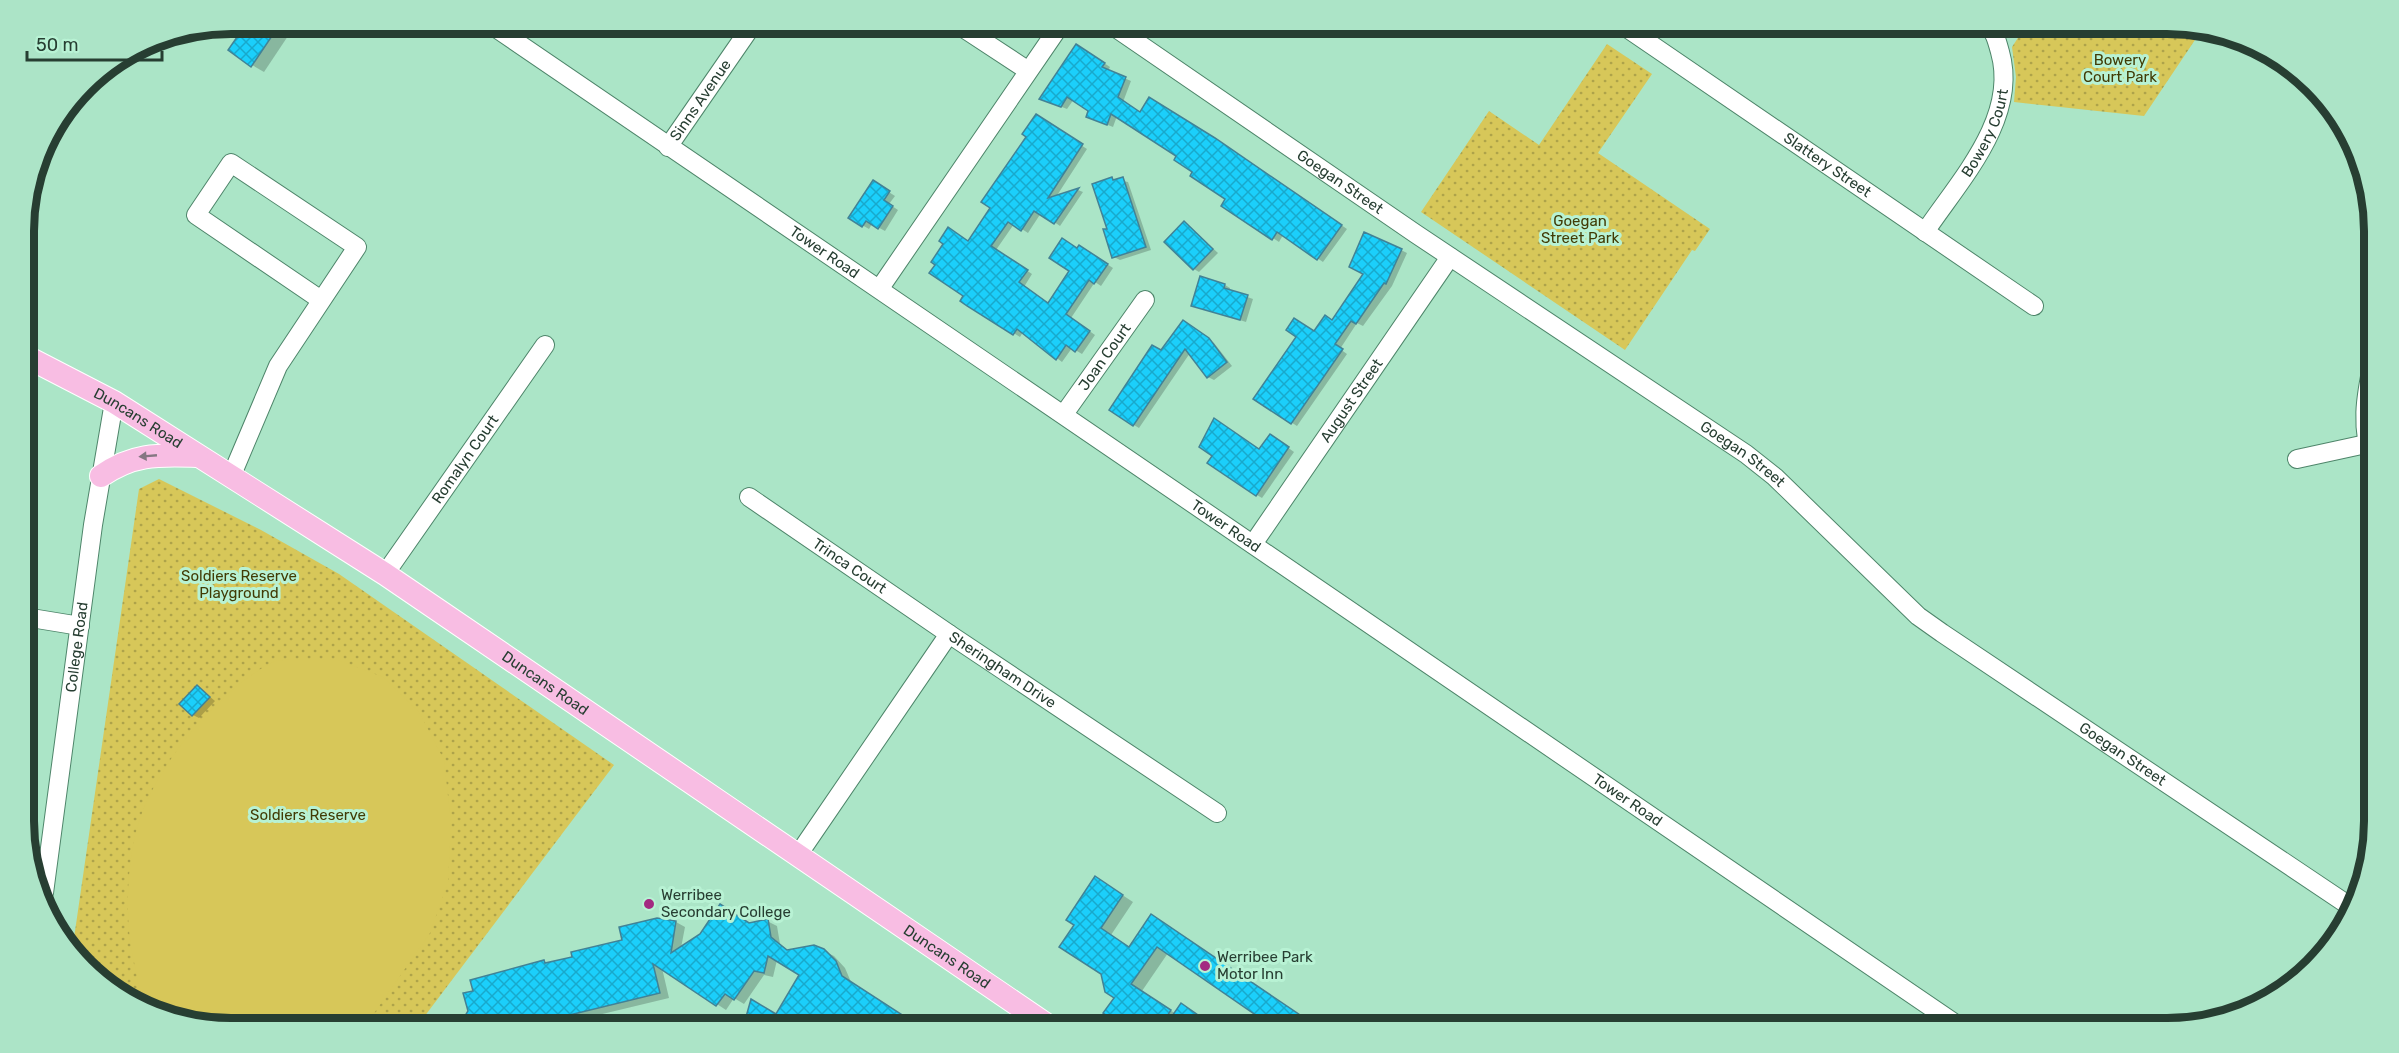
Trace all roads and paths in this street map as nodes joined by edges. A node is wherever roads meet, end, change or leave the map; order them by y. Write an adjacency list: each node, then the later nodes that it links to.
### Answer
1 (506, 34): 9 (street, Tower Road)
2 (746, 34): 9 (street, Sinns Avenue)
3 (972, 34): 8 (street)
4 (1054, 34): 8 (street)
5 (1125, 34): 11 (street, Goegan Street)
6 (1636, 34): 10 (street, Slattery Street)
7 (1995, 34): 10 (street, Bowery Court)
8 (1027, 70): 12 (street)
9 (668, 147): 12 (street, Tower Road)
10 (1925, 232): 15 (street, Slattery Street)
11 (1450, 257): 26 (street, August Street); 34 (street, Goegan Street)
12 (880, 288): 19 (street, Tower Road)
13 (321, 300): 13 (street); 24 (street)
14 (1145, 300): 19 (street, Joan Court)
15 (2034, 306)
16 (545, 345): 27 (street, Romalyn Court)
17 (35, 361): 18 (main road, Duncans Road)
18 (114, 402): 21 (main road, Duncans Road); 23 (street, College Road)
19 (1064, 414): 26 (street, Tower Road)
20 (2364, 444): 22 (street)
21 (199, 456): 23 (main road, one-way to 23); 24 (main road, Duncans Road)
22 (2297, 459)
23 (101, 476): 29 (street, College Road)
24 (231, 477): 27 (main road, Duncans Road)
25 (749, 497): 30 (street, Trinca Court)
26 (1253, 544): 36 (street, Tower Road)
27 (386, 574): 32 (main road, Duncans Road)
28 (34, 619): 29 (street)
29 (80, 626): 33 (street, College Road)
30 (950, 634): 31 (street, Sheringham Drive); 32 (street, Sheringham Drive)
31 (1217, 813)
32 (798, 855): 35 (main road, Duncans Road)
33 (45, 885)
34 (2346, 904)
35 (1037, 1018)
36 (1947, 1018)

